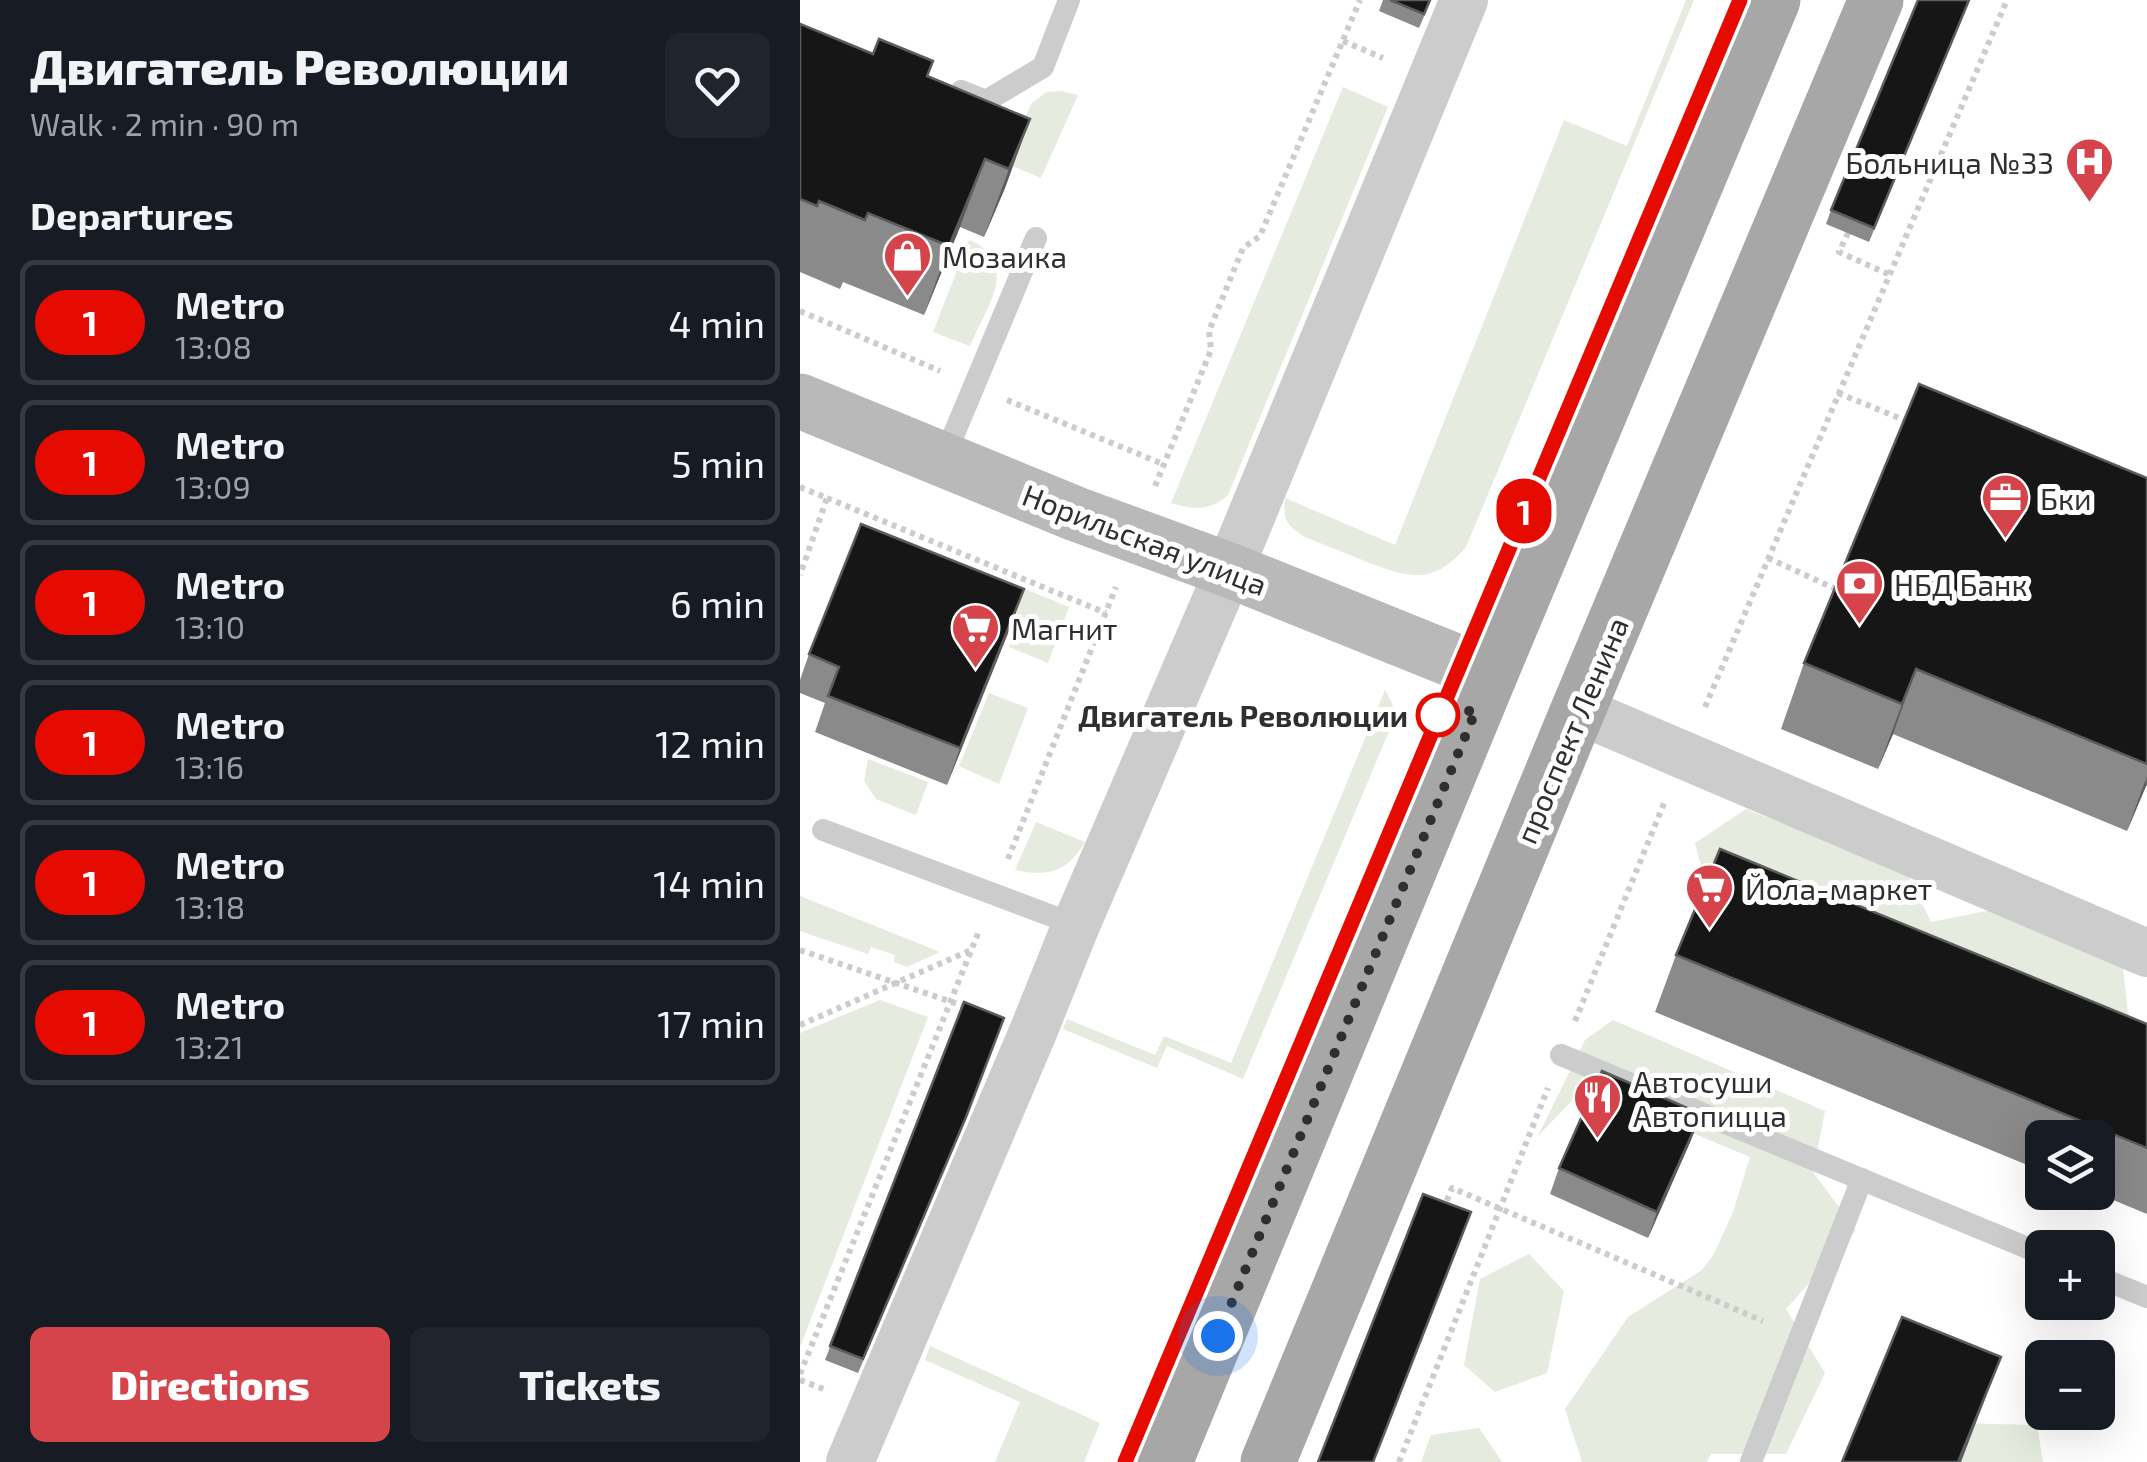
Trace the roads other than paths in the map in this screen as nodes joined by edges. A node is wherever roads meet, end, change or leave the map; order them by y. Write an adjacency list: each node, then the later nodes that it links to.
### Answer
1 (1069, 0): 5 (lane)
2 (1464, 0): 9 (street)
3 (1773, 0): 10 (main road)
4 (1876, 0): 11 (main road, проспект Ленина)
5 (948, 86)
6 (1036, 238): 8 (lane)
7 (800, 401): 8 (street, Норильская улица)
8 (943, 460): 9 (street, Норильская улица)
9 (1230, 570): 10 (street, Норильская улица); 13 (street)
10 (1490, 675): 21 (main road)
11 (1578, 710): 14 (street); 22 (main road, проспект Ленина)
12 (823, 830): 13 (lane)
13 (1076, 924): 20 (street)
14 (2147, 953)
15 (1561, 1055): 16 (lane)
16 (1862, 1180): 17 (lane); 23 (lane)
17 (2025, 1247)
18 (2115, 1284): 19 (lane)
19 (2147, 1297)
20 (850, 1462)
21 (1165, 1462)
22 (1268, 1462)
23 (1751, 1462)

